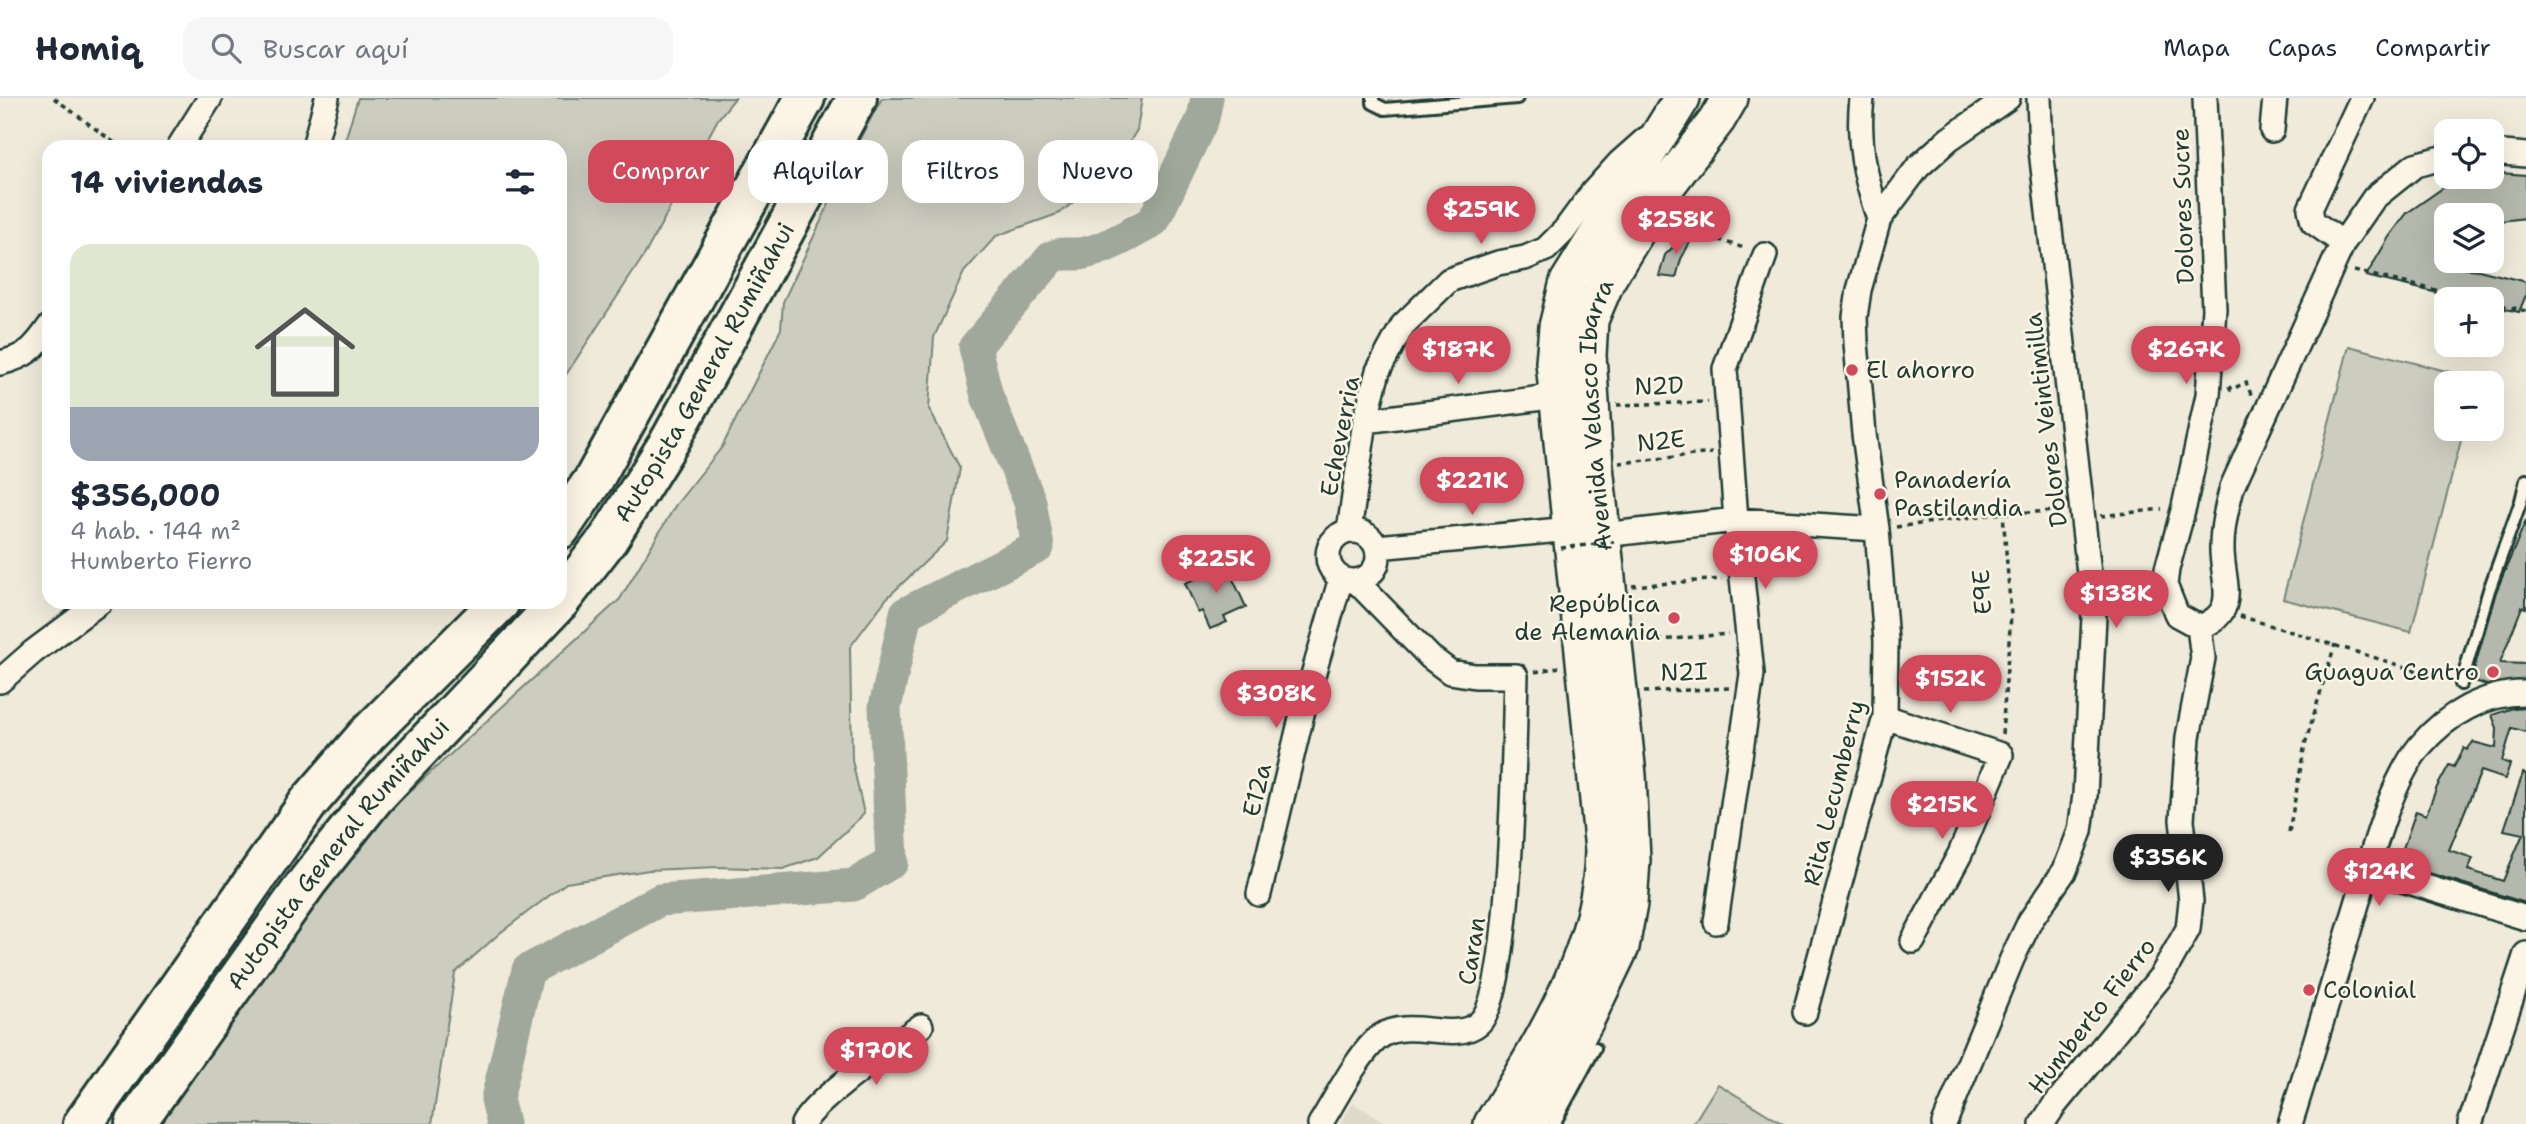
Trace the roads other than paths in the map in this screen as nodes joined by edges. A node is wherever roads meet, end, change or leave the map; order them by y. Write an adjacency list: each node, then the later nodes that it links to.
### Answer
1 (210, 98): 16 (street)
2 (327, 98): 17 (street)
3 (805, 98): 29 (highway, Autopista General Rumiñahui)
4 (857, 98): 36 (highway, Autopista General Rumiñahui)
5 (1373, 98): 6 (lane)
6 (1517, 98)
7 (1730, 98): 33 (main road, Avenida Velasco Ibarra)
8 (1862, 98): 21 (street)
9 (2008, 98): 21 (street, Rita Lecumberry)
10 (2039, 98): 63 (street, Dolores Veintimilla)
11 (2206, 98): 40 (street, Dolores Sucre)
12 (2275, 98): 15 (street)
13 (2362, 98): 22 (street)
14 (1675, 108): 26 (main road, Avenida Velasco Ibarra); 27 (street, Echeverria)
15 (2272, 130)
16 (183, 140)
17 (316, 140)
18 (2504, 153): 19 (street)
19 (2526, 155)
20 (2434, 160): 22 (street)
21 (1879, 219): 31 (street, Rita Lecumberry)
22 (2343, 243): 40 (street)
23 (1765, 255): 30 (street)
24 (42, 338): 25 (street)
25 (0, 363)
26 (1558, 396): 27 (street); 33 (main road, Avenida Velasco Ibarra)
27 (1365, 421): 32 (street, Echeverria)
28 (2526, 480): 44 (lane)
29 (567, 519)
30 (1736, 520): 31 (street); 33 (street); 50 (street)
31 (1877, 529): 46 (street, Rita Lecumberry)
32 (1349, 531): 34 (street, Echeverria); 35 (street, Echeverria)
33 (1587, 538): 34 (street); 41 (main road, Avenida Velasco Ibarra); 41 (main road, Avenida Velasco Ibarra)
34 (1377, 547): 35 (street)
35 (1348, 579): 42 (street, Echeverria); 48 (street, E12a)
36 (567, 593)
37 (91, 609): 43 (street)
38 (493, 609): 56 (highway, Autopista General Rumiñahui)
39 (553, 609): 57 (highway, Autopista General Rumiñahui)
40 (2199, 626): 64 (street, Humberto Fierro)
41 (1600, 654): 60 (main road, Avenida Velasco Ibarra); 61 (main road, Avenida Velasco Ibarra)
42 (1516, 676): 59 (street, Caran)
43 (0, 681)
44 (2461, 684)
45 (2526, 693): 47 (street)
46 (1885, 717): 51 (street); 53 (street, Rita Lecumberry)
47 (2367, 869): 49 (street); 65 (street)
48 (1259, 894)
49 (2526, 918)
50 (1716, 922)
51 (1913, 941)
52 (2526, 954): 66 (street)
53 (1805, 1012)
54 (920, 1026): 58 (street)
55 (1595, 1048): 62 (lane)
56 (83, 1124)
57 (135, 1124)
58 (803, 1124)
59 (1320, 1124)
60 (1492, 1124)
61 (1529, 1124)
62 (1554, 1124)
63 (1944, 1124)
64 (2042, 1124)
65 (2290, 1124)
66 (2470, 1124)

